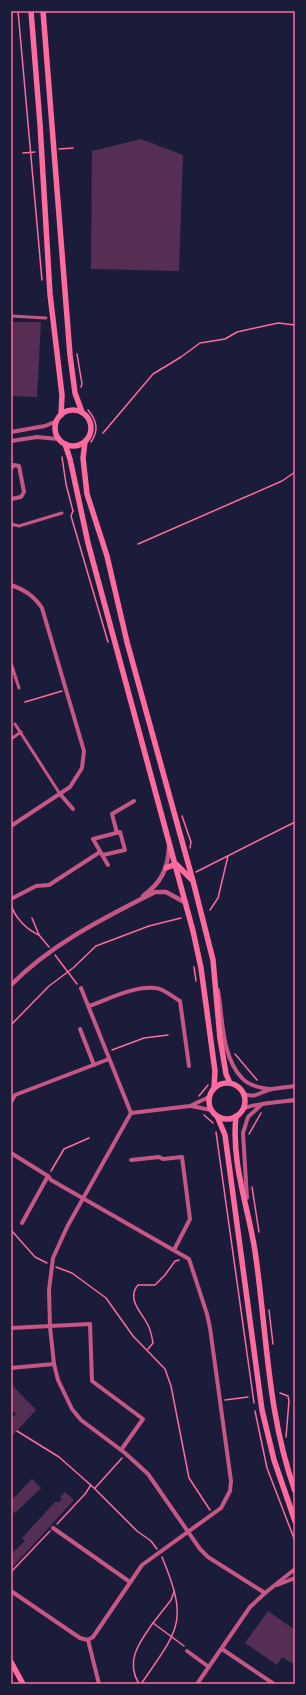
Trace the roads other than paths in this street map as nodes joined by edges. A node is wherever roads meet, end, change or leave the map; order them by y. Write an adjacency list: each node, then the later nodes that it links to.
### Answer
1 (31, 11): 6 (main road)
2 (43, 11): 5 (main road)
3 (11, 316): 4 (street)
4 (46, 318)
5 (83, 409): 6 (main road); 12 (main road)
6 (61, 415): 7 (main road)
7 (56, 421): 8 (street); 9 (main road)
8 (11, 432)
9 (58, 439): 10 (street); 11 (main road)
10 (11, 441)
11 (64, 444): 12 (main road); 28 (main road)
12 (87, 444): 33 (main road)
13 (11, 468): 14 (street)
14 (11, 499)
15 (62, 514): 16 (street)
16 (11, 525)
17 (11, 585): 23 (street)
18 (11, 663): 19 (street)
19 (19, 688)
20 (15, 724): 21 (street)
21 (21, 732): 22 (street); 23 (street)
22 (11, 739)
23 (60, 794): 25 (street); 26 (street)
24 (134, 801): 27 (street)
25 (73, 809)
26 (11, 826)
27 (117, 832): 29 (street); 29 (street)
28 (170, 840): 30 (main road); 32 (street)
29 (102, 853): 31 (street); 34 (street)
30 (176, 864): 32 (main road); 33 (main road); 35 (main road)
31 (108, 865)
32 (166, 868): 36 (street)
33 (192, 878): 37 (main road)
34 (11, 900)
35 (186, 903): 36 (street); 47 (main road)
36 (132, 904): 38 (street)
37 (215, 982): 45 (main road); 48 (street)
38 (11, 985)
39 (80, 988): 40 (street)
40 (88, 1006): 42 (street); 44 (street)
41 (80, 1030): 43 (street)
42 (109, 1059): 43 (street); 57 (street)
43 (94, 1065): 52 (street)
44 (189, 1066)
45 (230, 1083): 47 (main road); 49 (main road)
46 (295, 1086): 48 (street)
47 (214, 1088): 50 (main road)
48 (270, 1089): 49 (street)
49 (244, 1094): 55 (main road)
50 (209, 1097): 54 (street); 56 (main road)
51 (295, 1100): 53 (street)
52 (11, 1102)
53 (261, 1105): 55 (street); 65 (street)
54 (190, 1106): 56 (street); 57 (street)
55 (243, 1109): 59 (main road)
56 (211, 1110): 58 (main road)
57 (131, 1113): 63 (street)
58 (217, 1116): 59 (main road); 73 (main road)
59 (236, 1116): 65 (main road)
60 (11, 1154): 62 (street)
61 (131, 1160): 66 (street)
62 (48, 1176): 63 (street); 64 (street)
63 (83, 1198): 66 (street); 67 (street)
64 (22, 1223)
65 (252, 1234): 72 (main road)
66 (174, 1250): 75 (street)
67 (50, 1327): 68 (street); 69 (street); 71 (street)
68 (11, 1328)
69 (54, 1364): 70 (street); 71 (street)
70 (11, 1368)
71 (123, 1452): 75 (street)
72 (295, 1491)
73 (295, 1521)
74 (53, 1528): 78 (street)
75 (188, 1531): 78 (street); 81 (street)
76 (295, 1569): 79 (street)
77 (295, 1578): 79 (street)
78 (130, 1582): 82 (street)
79 (275, 1585): 81 (street)
80 (11, 1591): 82 (street)
81 (264, 1593): 83 (street)
82 (88, 1640): 88 (street)
83 (222, 1648): 86 (street); 90 (street)
84 (188, 1651): 86 (street)
85 (11, 1662): 87 (main road)
86 (209, 1667): 89 (street)
87 (23, 1684)
88 (99, 1684)
89 (197, 1684)
90 (274, 1684)

